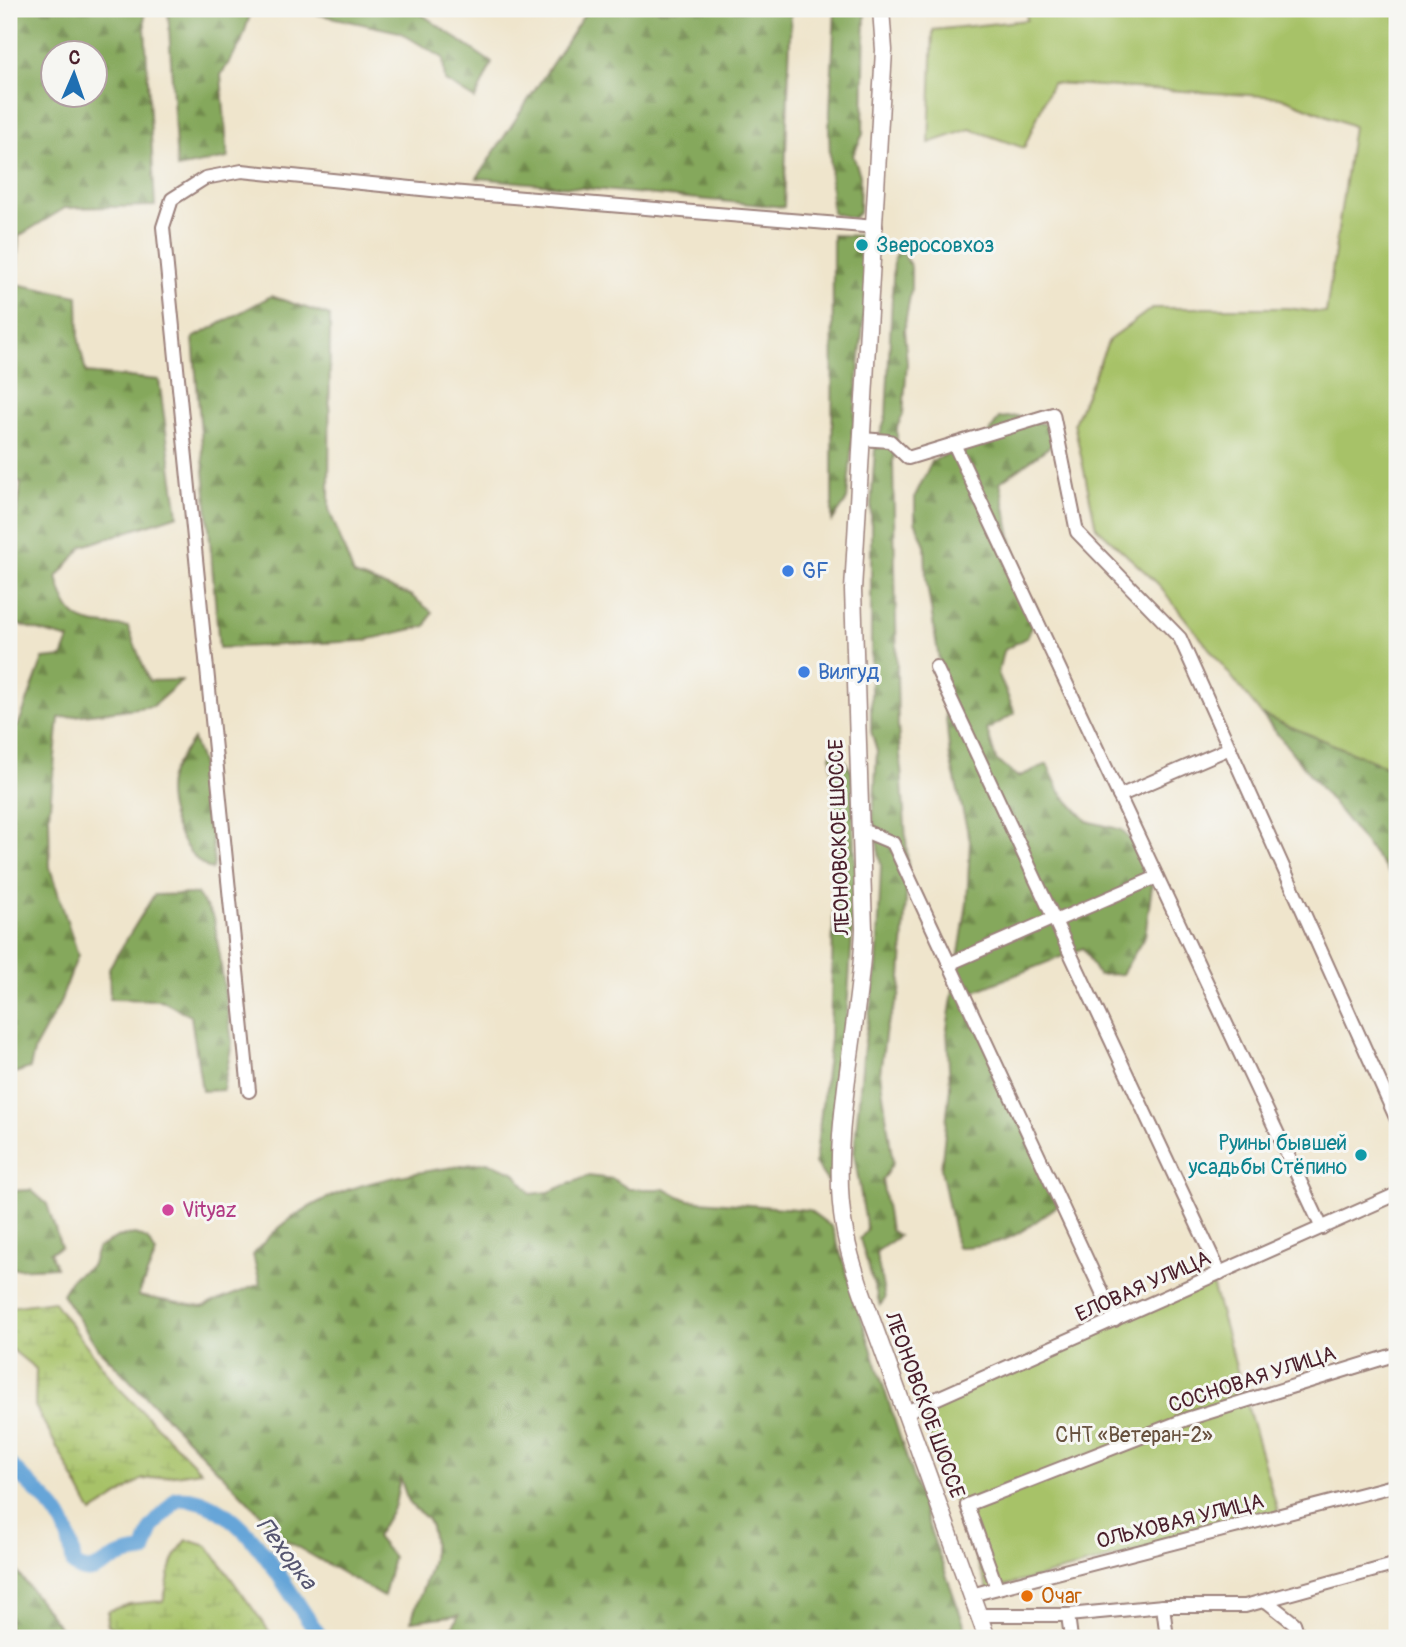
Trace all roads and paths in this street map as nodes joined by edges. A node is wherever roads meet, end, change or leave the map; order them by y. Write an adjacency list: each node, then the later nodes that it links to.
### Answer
1 (881, 9): 2 (main road, ЛЕОНОВСКОЕ ШОССЕ)
2 (876, 227): 3 (main road, ЛЕОНОВСКОЕ ШОССЕ); 12 (street)
3 (861, 439): 4 (street); 8 (main road, ЛЕОНОВСКОЕ ШОССЕ)
4 (954, 444): 6 (street); 7 (street)
5 (936, 667): 10 (street)
6 (1230, 748): 7 (street); 13 (street)
7 (1119, 796): 9 (street)
8 (862, 830): 11 (street); 19 (main road, ЛЕОНОВСКОЕ ШОССЕ)
9 (1157, 877): 10 (street); 15 (street)
10 (1054, 919): 11 (street); 16 (street)
11 (949, 964): 17 (street)
12 (249, 1091)
13 (1397, 1120)
14 (1397, 1195): 15 (street, ЕЛОВАЯ УЛИЦА)
15 (1322, 1228): 16 (street, ЕЛОВАЯ УЛИЦА)
16 (1220, 1273): 17 (street, ЕЛОВАЯ УЛИЦА)
17 (1115, 1320): 19 (street, ЕЛОВАЯ УЛИЦА)
18 (1397, 1354): 22 (street, СОСНОВАЯ УЛИЦА)
19 (904, 1413): 23 (main road, ЛЕОНОВСКОЕ ШОССЕ)
20 (1397, 1485): 22 (street, ОЛЬХОВАЯ УЛИЦА)
21 (1397, 1564): 24 (street)
22 (997, 1588): 23 (street, ОЛЬХОВАЯ УЛИЦА)
23 (971, 1595): 26 (main road, ЛЕОНОВСКОЕ ШОССЕ)
24 (1266, 1601): 25 (street); 31 (street)
25 (1163, 1606): 27 (street); 30 (street)
26 (979, 1615): 27 (street); 28 (main road, ЛЕОНОВСКОЕ ШОССЕ)
27 (1068, 1615): 29 (street)
28 (987, 1638)
29 (1071, 1638)
30 (1167, 1638)
31 (1299, 1638)

